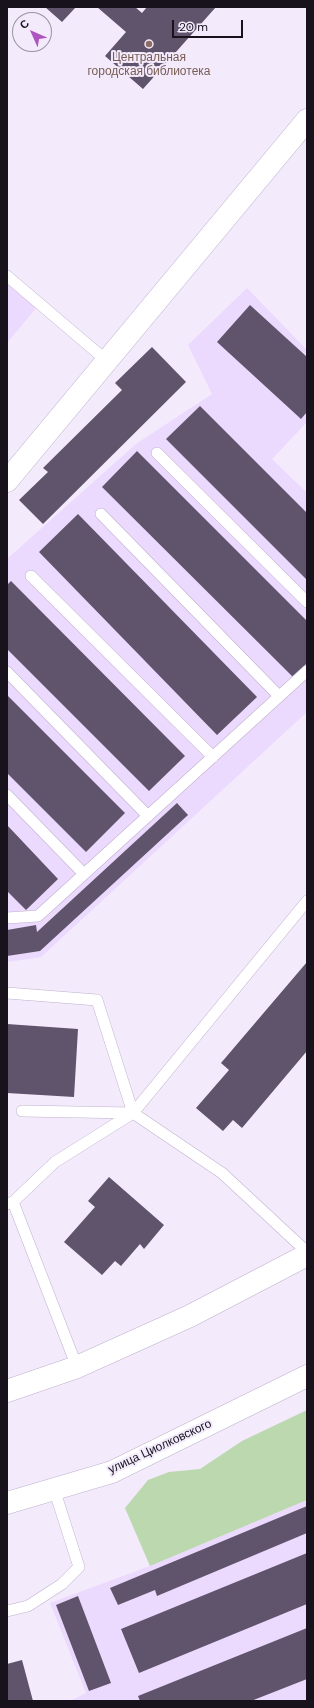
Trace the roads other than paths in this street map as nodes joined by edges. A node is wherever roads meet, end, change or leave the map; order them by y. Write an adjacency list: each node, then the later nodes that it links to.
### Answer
1 (307, 120): 3 (street)
2 (7, 276): 3 (lane)
3 (106, 361): 5 (street)
4 (157, 453): 8 (lane)
5 (7, 480)
6 (101, 514): 11 (lane)
7 (31, 576): 12 (lane)
8 (307, 602)
9 (307, 671): 11 (lane)
10 (7, 672): 14 (lane)
11 (279, 696): 12 (lane)
12 (213, 757): 14 (lane)
13 (7, 795): 15 (lane)
14 (148, 816): 15 (lane)
15 (84, 874): 17 (lane)
16 (307, 901): 20 (lane)
17 (7, 918)
18 (7, 993): 20 (lane)
19 (22, 1111): 20 (lane)
20 (133, 1113): 21 (lane); 22 (lane)
21 (10, 1203): 24 (lane)
22 (307, 1252)
23 (307, 1255): 24 (street)
24 (76, 1367): 26 (street)
25 (307, 1376): 27 (street, улица Циолковского)
26 (7, 1391)
27 (54, 1489): 28 (street, улица Циолковского); 29 (lane)
28 (7, 1503)
29 (7, 1611)

